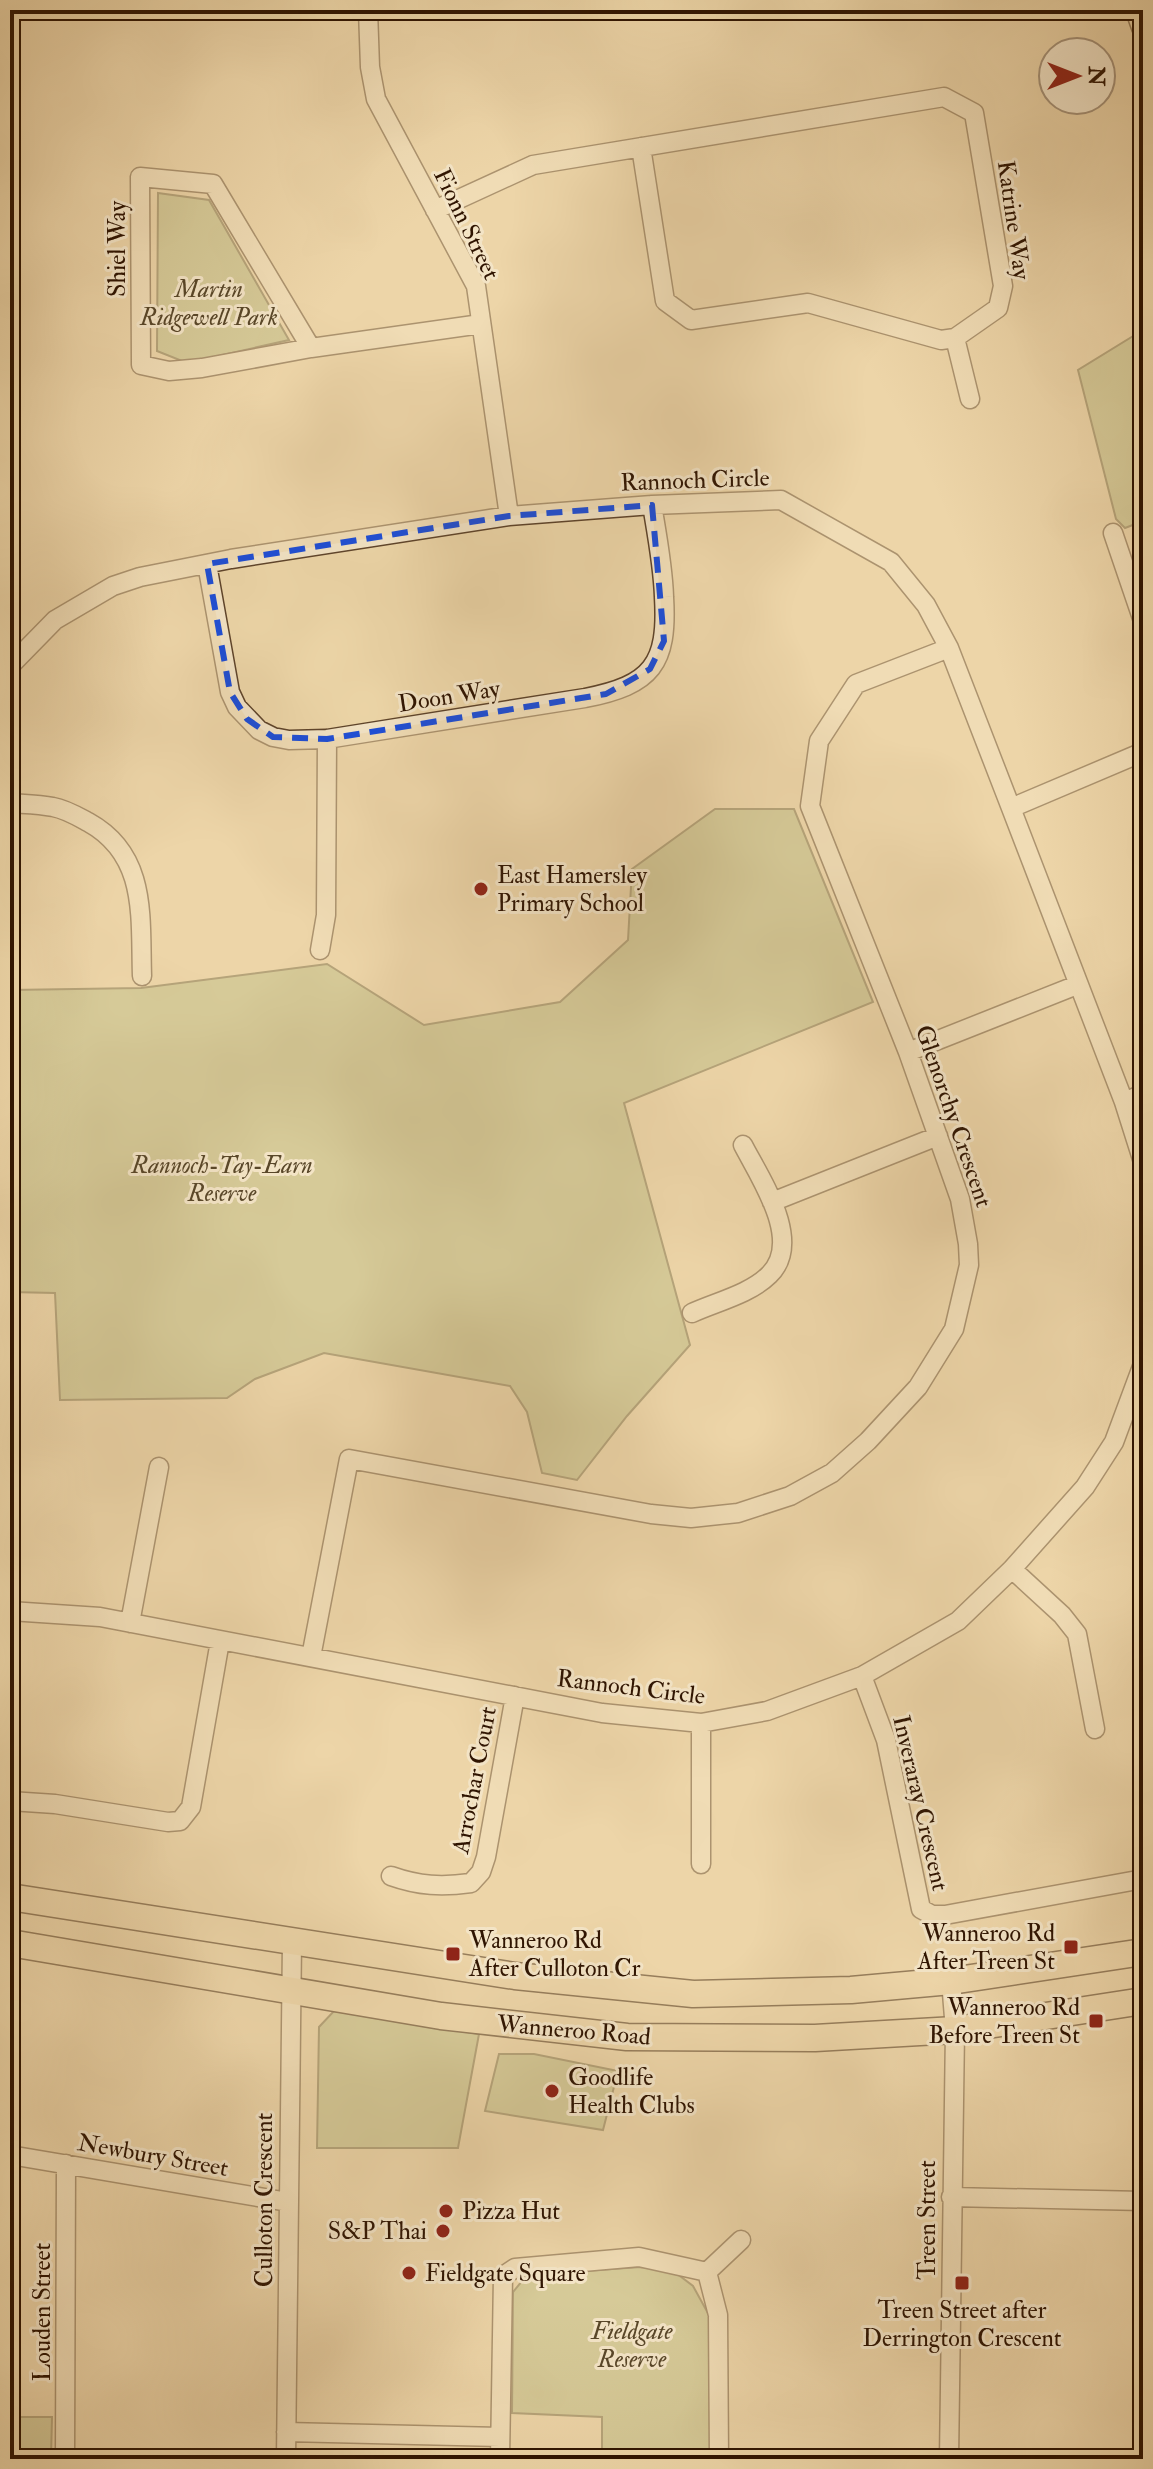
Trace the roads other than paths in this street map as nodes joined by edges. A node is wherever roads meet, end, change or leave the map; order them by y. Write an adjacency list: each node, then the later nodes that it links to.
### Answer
1 (368, 10): 5 (street, Fionn Street)
2 (1137, 10): 3 (main road)
3 (1143, 27)
4 (641, 147): 5 (street, Katrine Way); 7 (street); 7 (street, Katrine Way)
5 (435, 210): 6 (street, Fionn Street)
6 (481, 324): 8 (street, Shiel Way); 11 (street, Fionn Street)
7 (955, 338): 9 (street)
8 (311, 348): 8 (street, Shiel Way)
9 (970, 399)
10 (652, 505): 11 (street, Rannoch Circle); 15 (street, Rannoch Circle); 17 (street, Doon Way)
11 (509, 516): 13 (street, Rannoch Circle)
12 (1113, 533): 14 (street)
13 (207, 564): 16 (street, Rannoch Circle); 17 (street, Doon Way)
14 (1143, 621)
15 (949, 648): 20 (street, Rannoch Circle); 24 (street, Glenorchy Crescent)
16 (10, 666)
17 (327, 739): 21 (street)
18 (1143, 752): 20 (street)
19 (10, 803): 22 (street)
20 (1011, 808): 23 (street, Rannoch Circle)
21 (320, 950)
22 (142, 976)
23 (1077, 985): 24 (street); 26 (street, Rannoch Circle)
24 (908, 1052): 27 (street, Glenorchy Crescent)
25 (1143, 1094): 26 (street)
26 (1124, 1102): 29 (street, Rannoch Circle)
27 (938, 1136): 30 (street); 38 (street, Glenorchy Crescent)
28 (743, 1145): 30 (street)
29 (1143, 1162)
30 (772, 1202): 31 (street)
31 (692, 1313)
32 (1142, 1369): 34 (street, Rannoch Circle)
33 (159, 1467): 36 (street)
34 (1012, 1569): 39 (street, Rannoch Circle); 42 (street)
35 (10, 1611): 36 (street, Rannoch Circle)
36 (130, 1623): 37 (street, Rannoch Circle)
37 (220, 1641): 38 (street, Rannoch Circle); 43 (street)
38 (311, 1657): 40 (street, Rannoch Circle)
39 (862, 1676): 41 (street, Rannoch Circle); 46 (street, Inveraray Crescent)
40 (515, 1696): 41 (street, Rannoch Circle); 45 (street, Arrochar Court)
41 (701, 1723): 44 (street)
42 (1095, 1729)
43 (10, 1801)
44 (701, 1864)
45 (391, 1876)
46 (1143, 1879)
47 (10, 1897): 48 (highway, Wanneroo Road)
48 (292, 1942): 51 (highway, Wanneroo Road); 52 (street, Culloton Crescent)
49 (10, 1943): 52 (highway, Wanneroo Road)
50 (1143, 1952): 51 (highway, Wanneroo Road)
51 (951, 1981): 54 (street, Treen Street)
52 (289, 1989): 54 (highway, Wanneroo Road); 59 (street, Culloton Crescent)
53 (1143, 2001): 54 (highway, Wanneroo Road)
54 (955, 2030): 57 (street, Treen Street)
55 (10, 2155): 56 (street, Newbury Street)
56 (66, 2164): 59 (street, Newbury Street); 64 (street, Louden Street)
57 (951, 2197): 58 (street); 68 (street, Treen Street)
58 (1143, 2201)
59 (288, 2202): 62 (street, Culloton Crescent)
60 (741, 2240): 61 (street)
61 (707, 2272): 63 (street); 67 (street)
62 (286, 2432): 63 (street); 65 (street, Culloton Crescent)
63 (500, 2437): 66 (street)
64 (65, 2459)
65 (286, 2459)
66 (500, 2459)
67 (719, 2459)
68 (949, 2459)

